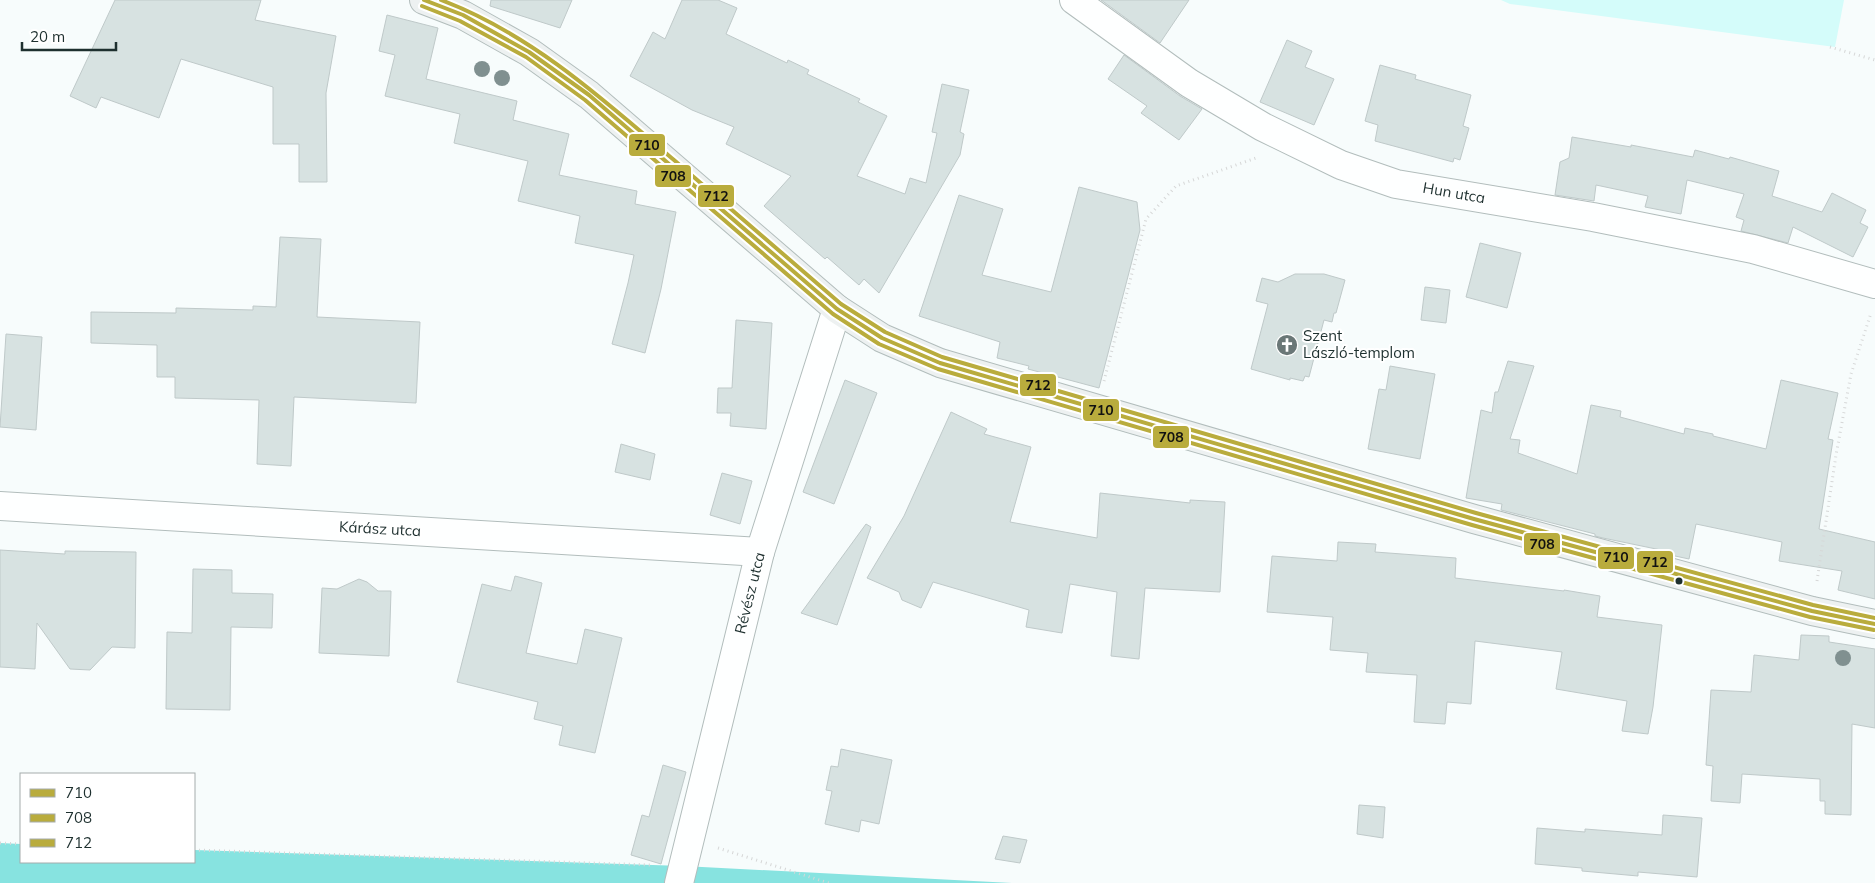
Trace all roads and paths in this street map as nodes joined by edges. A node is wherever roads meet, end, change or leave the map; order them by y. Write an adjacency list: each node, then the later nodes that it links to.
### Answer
1 (424, 0): 7 (street)
2 (1074, 0): 5 (street, Hun utca)
3 (1830, 47): 4 (path)
4 (1875, 60)
5 (1286, 139): 6 (street, Hun utca); 9 (path)
6 (1875, 284)
7 (837, 309): 9 (street); 11 (street, Révész utca)
8 (1872, 311): 12 (path)
9 (1097, 408): 12 (street)
10 (0, 506): 11 (street, Kárász utca)
11 (760, 552): 14 (street, Révész utca)
12 (1812, 611): 13 (street)
13 (1875, 624)
14 (689, 839): 18 (street, Révész utca); 19 (path)
15 (0, 843): 16 (path)
16 (20, 844)
17 (195, 850): 18 (path)
18 (681, 874)
19 (829, 883)

